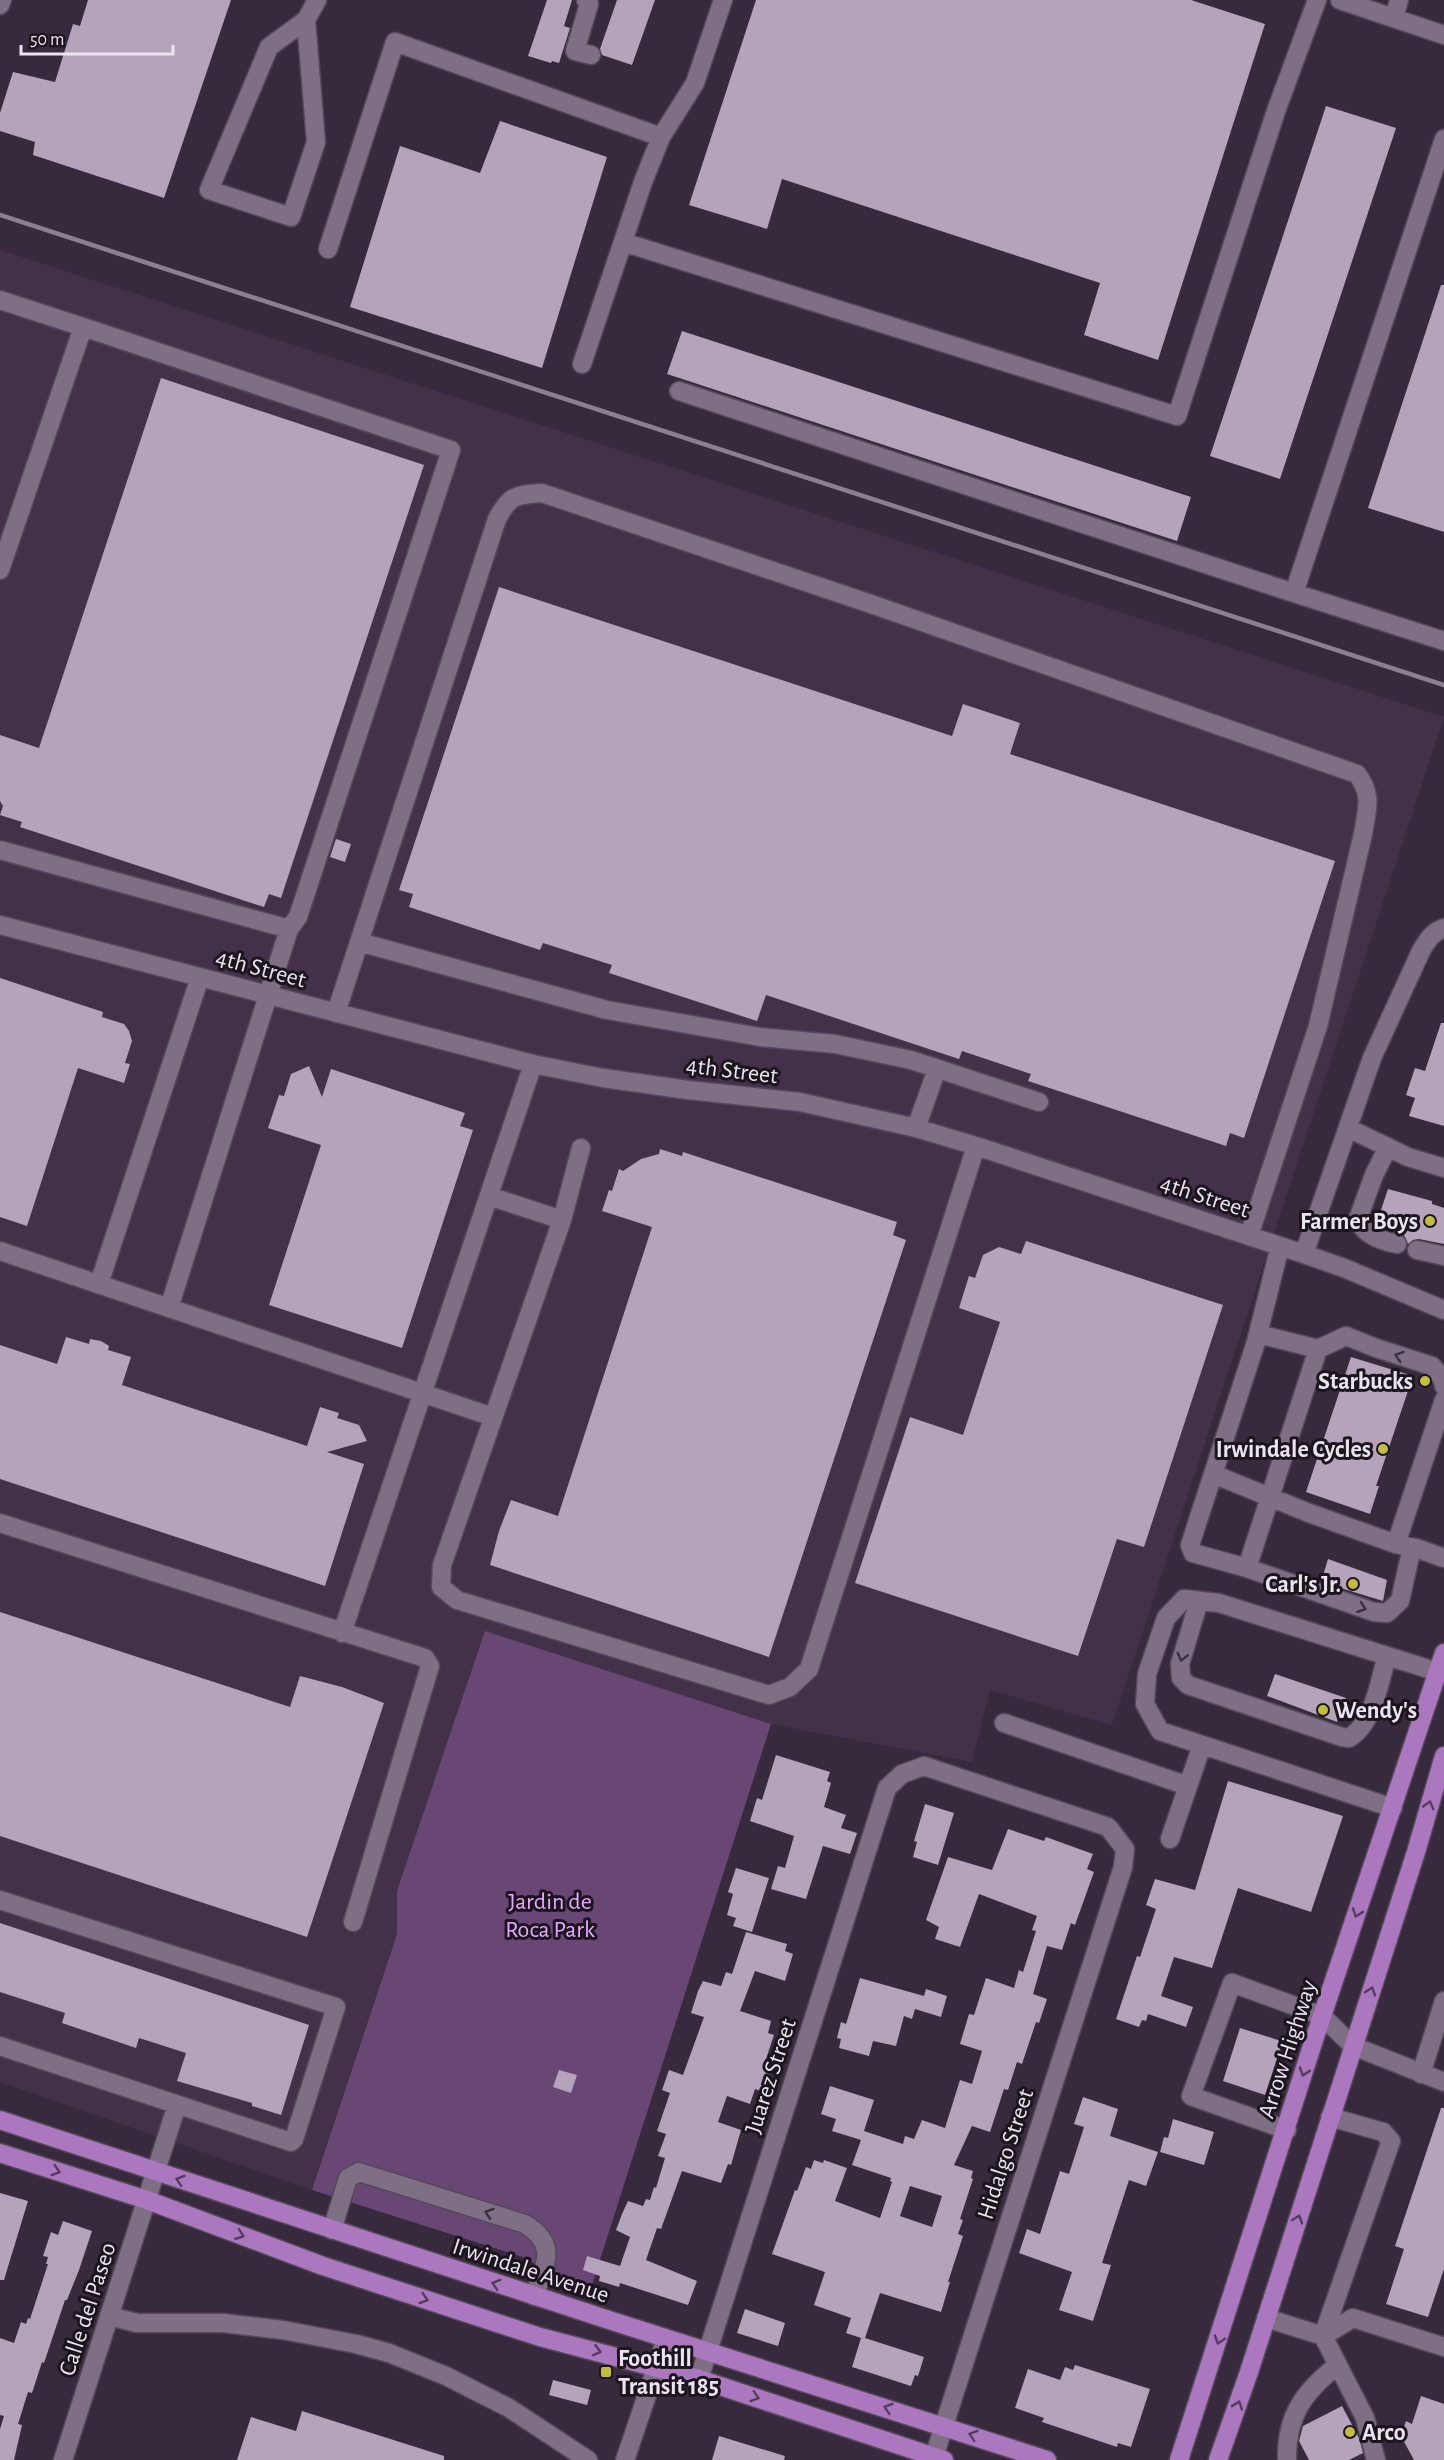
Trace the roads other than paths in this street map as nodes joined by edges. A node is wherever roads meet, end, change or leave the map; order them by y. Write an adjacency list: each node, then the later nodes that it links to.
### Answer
1 (2, 0): 8 (street)
2 (317, 0): 10 (street)
3 (586, 0): 12 (street)
4 (723, 0): 13 (street)
5 (1317, 0): 15 (street)
6 (1340, 0): 9 (street)
7 (1399, 0): 9 (street)
8 (0, 5)
9 (1394, 18): 11 (street)
10 (306, 20): 10 (street)
11 (1444, 35)
12 (591, 56)
13 (661, 137): 15 (street); 16 (street)
14 (1444, 139): 22 (street)
15 (623, 242): 19 (street)
16 (328, 249)
17 (0, 300): 18 (street)
18 (83, 327): 21 (street); 27 (street)
19 (582, 364)
20 (679, 391): 22 (street)
21 (0, 570)
22 (1294, 592): 23 (street)
23 (1444, 641)
24 (0, 850): 27 (street)
25 (0, 925): 29 (street, 4th Street)
26 (1444, 928): 36 (street)
27 (289, 929): 30 (street)
28 (359, 942): 31 (street); 33 (street); 43 (street)
29 (200, 978): 30 (street, 4th Street); 50 (street)
30 (268, 995): 31 (street, 4th Street); 51 (street)
31 (336, 1013): 32 (street, 4th Street)
32 (533, 1064): 35 (street, 4th Street); 41 (street)
33 (937, 1069): 34 (street); 35 (street)
34 (1039, 1102)
35 (916, 1128): 37 (street, 4th Street)
36 (1348, 1128): 38 (street); 48 (street)
37 (976, 1146): 43 (street, 4th Street); 58 (street)
38 (1388, 1147): 40 (street); 44 (street)
39 (581, 1148): 42 (street)
40 (1444, 1168)
41 (489, 1196): 42 (street); 56 (street)
42 (562, 1220): 58 (street)
43 (1250, 1236): 45 (street, 4th Street)
44 (1397, 1244)
45 (1280, 1246): 48 (street, 4th Street); 53 (street)
46 (1417, 1250): 49 (street)
47 (0, 1251): 50 (street)
48 (1304, 1254): 52 (street, 4th Street)
49 (1444, 1256)
50 (99, 1284): 51 (street)
51 (169, 1308): 56 (street)
52 (1444, 1310)
53 (1258, 1334): 54 (street); 59 (street)
54 (1318, 1349): 55 (street, one-way to 54); 60 (street)
55 (1444, 1386)
56 (422, 1393): 58 (street); 67 (street)
57 (1444, 1400): 62 (street)
58 (493, 1417)
59 (1214, 1474): 60 (street); 65 (street)
60 (1271, 1498): 62 (street); 65 (street)
61 (0, 1523): 67 (street)
62 (1396, 1544): 63 (street)
63 (1416, 1548): 64 (street); 65 (street, one-way to 63)
64 (1444, 1558)
65 (1247, 1568)
66 (1199, 1601): 69 (street); 69 (street, one-way to 69); 72 (street)
67 (342, 1632): 79 (street)
68 (1444, 1653): 70 (main road, Arrow Highway)
69 (1387, 1656): 70 (street)
70 (1438, 1672): 75 (main road, Arrow Highway)
71 (1004, 1723): 74 (street)
72 (1202, 1745): 74 (street); 75 (street)
73 (1443, 1763): 83 (main road, one-way to 73)
74 (1188, 1786): 76 (street)
75 (1393, 1808): 81 (main road, Arrow Highway, one-way to 81)
76 (1170, 1839)
77 (1124, 1867): 100 (street, Juarez Street); 104 (street, Hidalgo Street)
78 (0, 1900): 86 (street)
79 (353, 1922)
80 (1444, 2001): 84 (street)
81 (1323, 2016): 83 (street); 89 (main road, Arrow Highway, one-way to 89); 89 (street)
82 (0, 2046): 86 (street)
83 (1353, 2046): 84 (street); 87 (main road)
84 (1421, 2074): 85 (street)
85 (1444, 2082)
86 (177, 2105): 91 (street, Calle del Paseo)
87 (1330, 2117): 96 (main road, one-way to 87); 97 (street)
88 (0, 2120): 91 (main road, Irwindale Avenue)
89 (1287, 2130): 110 (main road, Arrow Highway, one-way to 110)
90 (0, 2153): 92 (main road, one-way to 92)
91 (156, 2172): 92 (street, Calle del Paseo); 93 (main road, Irwindale Avenue, one-way to 91)
92 (147, 2200): 95 (street, Calle del Paseo); 101 (main road, one-way to 101)
93 (332, 2230): 94 (main road, Irwindale Avenue, one-way to 93); 94 (street, one-way to 93)
94 (534, 2296): 98 (main road, Irwindale Avenue)
95 (109, 2316): 106 (street, Calle del Paseo); 107 (street)
96 (1266, 2318): 97 (street); 111 (main road, one-way to 96)
97 (1323, 2336): 99 (street); 102 (street)
98 (666, 2339): 100 (main road, Irwindale Avenue); 101 (street)
99 (1444, 2347)
100 (708, 2352): 103 (street, Juarez Street); 104 (main road, Irwindale Avenue, one-way to 100)
101 (657, 2366): 103 (main road); 108 (street)
102 (1338, 2366): 112 (street); 113 (street)
103 (699, 2379): 105 (main road, one-way to 105)
104 (943, 2426): 105 (street, Hidalgo Street); 109 (main road, Irwindale Avenue, one-way to 104)
105 (939, 2458)
106 (63, 2460)
107 (588, 2460)
108 (625, 2460)
109 (1047, 2460)
110 (1179, 2460)
111 (1218, 2460)
112 (1287, 2460)
113 (1376, 2460)

